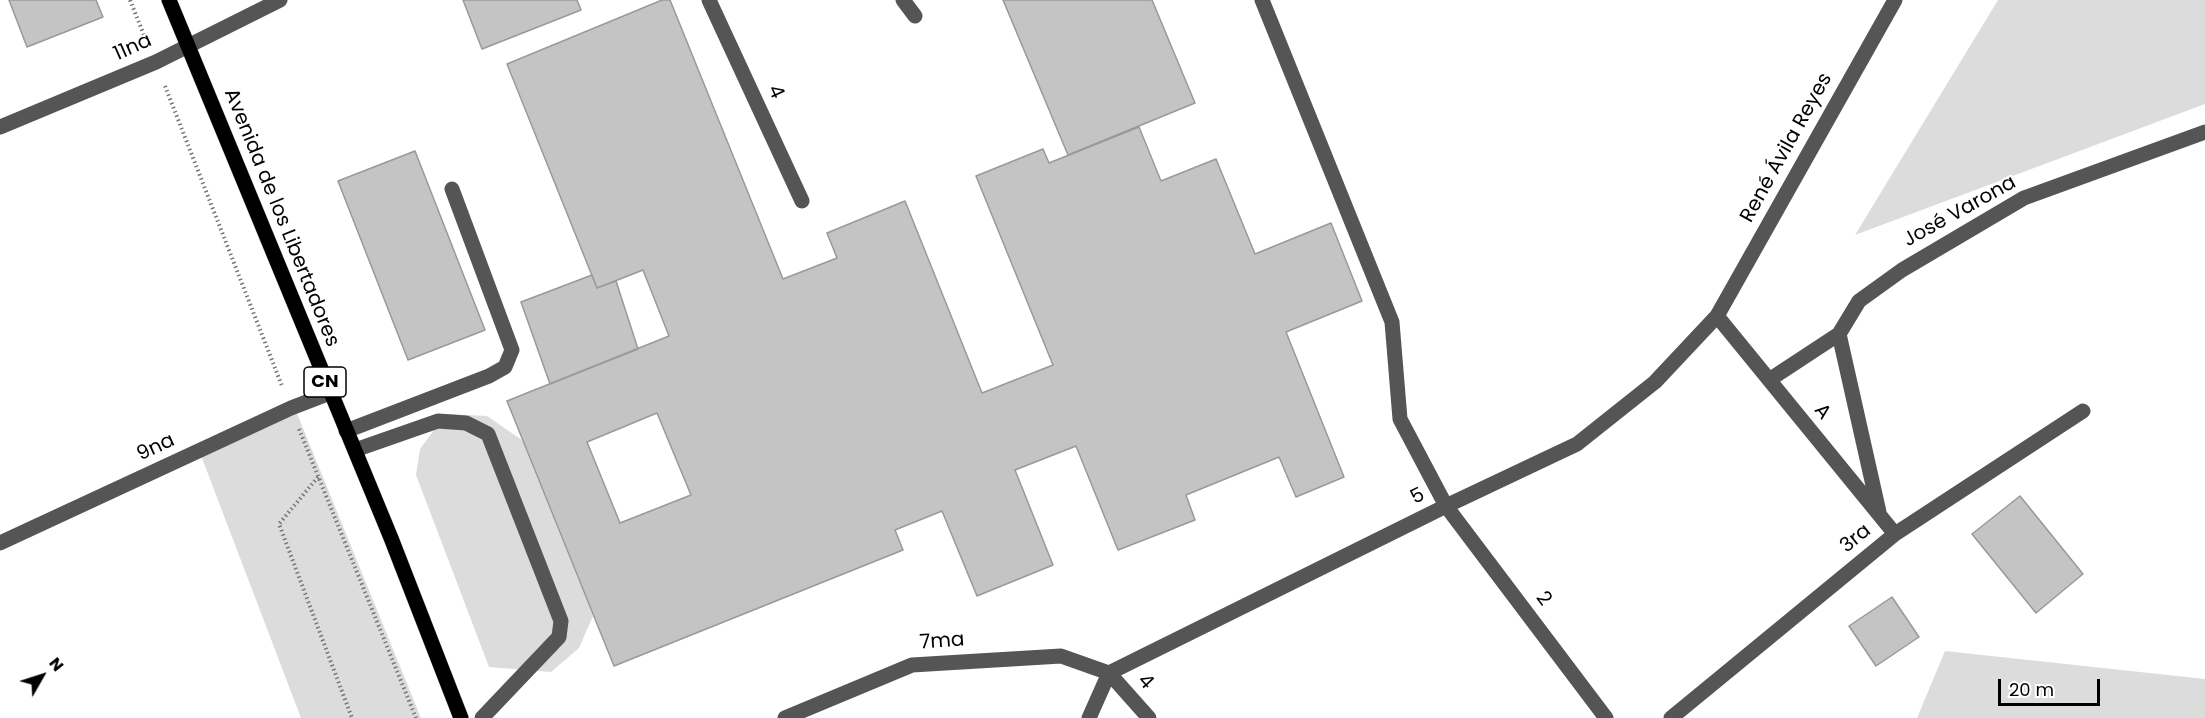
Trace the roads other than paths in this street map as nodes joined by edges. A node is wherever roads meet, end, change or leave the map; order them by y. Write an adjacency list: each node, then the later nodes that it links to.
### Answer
1 (169, 0): 8 (main road, Avenida de los Libertadores / CN)
2 (280, 0): 8 (street, 11na)
3 (709, 0): 12 (street, 4)
4 (903, 0): 7 (street)
5 (1262, 0): 20 (street, 2)
6 (1895, 0): 13 (street, René Ávila Reyes)
7 (915, 16)
8 (188, 46): 9 (street, 11na); 16 (main road, Avenida de los Libertadores / CN)
9 (0, 127)
10 (2205, 132): 14 (street, José Varona)
11 (452, 189): 18 (street)
12 (802, 201)
13 (1717, 316): 15 (street, A); 20 (street, 5)
14 (1839, 334): 15 (street, José Varona); 21 (street)
15 (1769, 380): 21 (street, A)
16 (330, 393): 18 (main road, Avenida de los Libertadores / CN); 23 (street, 9na)
17 (2082, 411): 22 (street, 3ra)
18 (346, 431): 19 (main road, Avenida de los Libertadores / CN)
19 (354, 450): 25 (main road, Avenida de los Libertadores / CN); 26 (street)
20 (1446, 506): 24 (street, 5); 30 (street, 2)
21 (1879, 514): 22 (street, A)
22 (1895, 534): 31 (street, 3ra)
23 (0, 543)
24 (1109, 673): 27 (street, 7ma); 28 (street); 29 (street, 4)
25 (461, 718)
26 (482, 718)
27 (785, 718)
28 (1089, 718)
29 (1149, 718)
30 (1606, 718)
31 (1671, 718)

